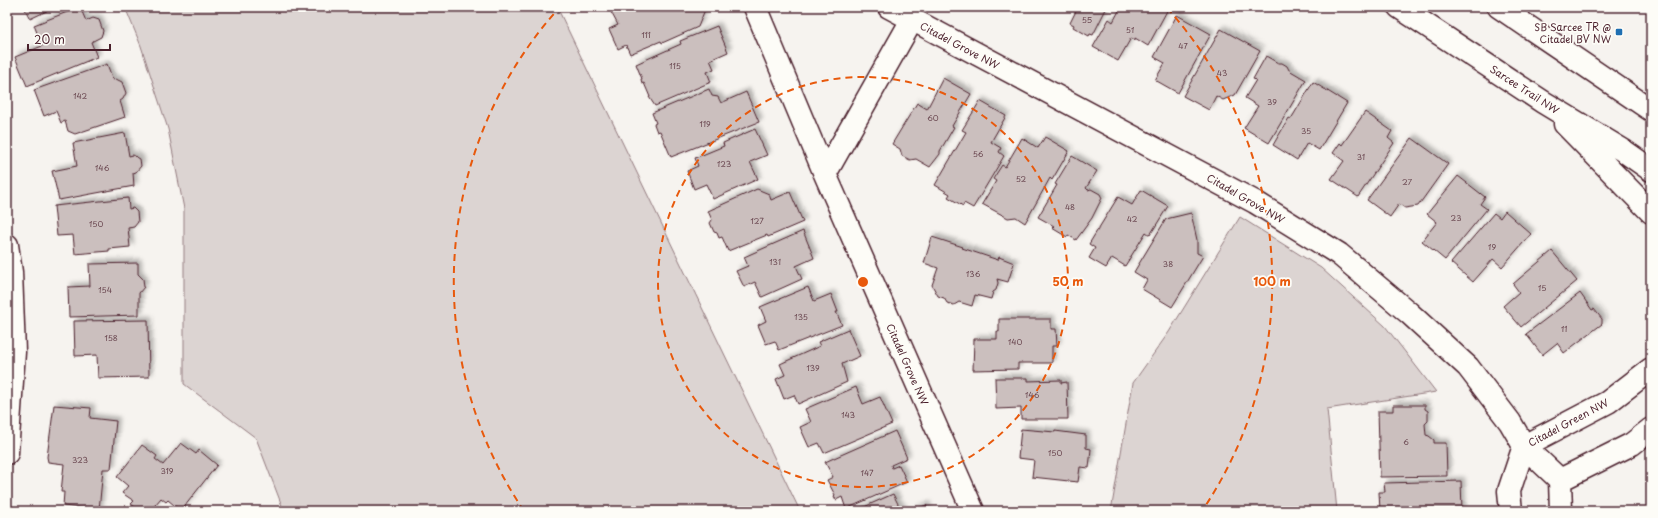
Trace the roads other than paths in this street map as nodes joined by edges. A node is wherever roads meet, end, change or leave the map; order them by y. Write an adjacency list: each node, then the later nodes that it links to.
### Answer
1 (755, 7): 9 (street, Citadel Grove NW)
2 (889, 7): 5 (street, Citadel Grove NW)
3 (1399, 7): 6 (street, Sarcee Trail NW)
4 (1499, 7): 7 (street)
5 (912, 20): 9 (street, Citadel Grove NW); 14 (street, Citadel Grove NW)
6 (1543, 102): 8 (street, Sarcee Trail NW); 10 (street)
7 (1651, 110)
8 (1651, 170)
9 (825, 174): 17 (street, Citadel Grove NW)
10 (1651, 212)
11 (7, 245): 15 (street)
12 (1651, 369): 14 (street, Citadel Green NW)
13 (1651, 429): 16 (street)
14 (1524, 446): 16 (street, Citadel Green NW); 18 (street, Citadel Green NW)
15 (7, 453)
16 (1560, 480): 19 (street)
17 (973, 511)
18 (1511, 511)
19 (1561, 511)

